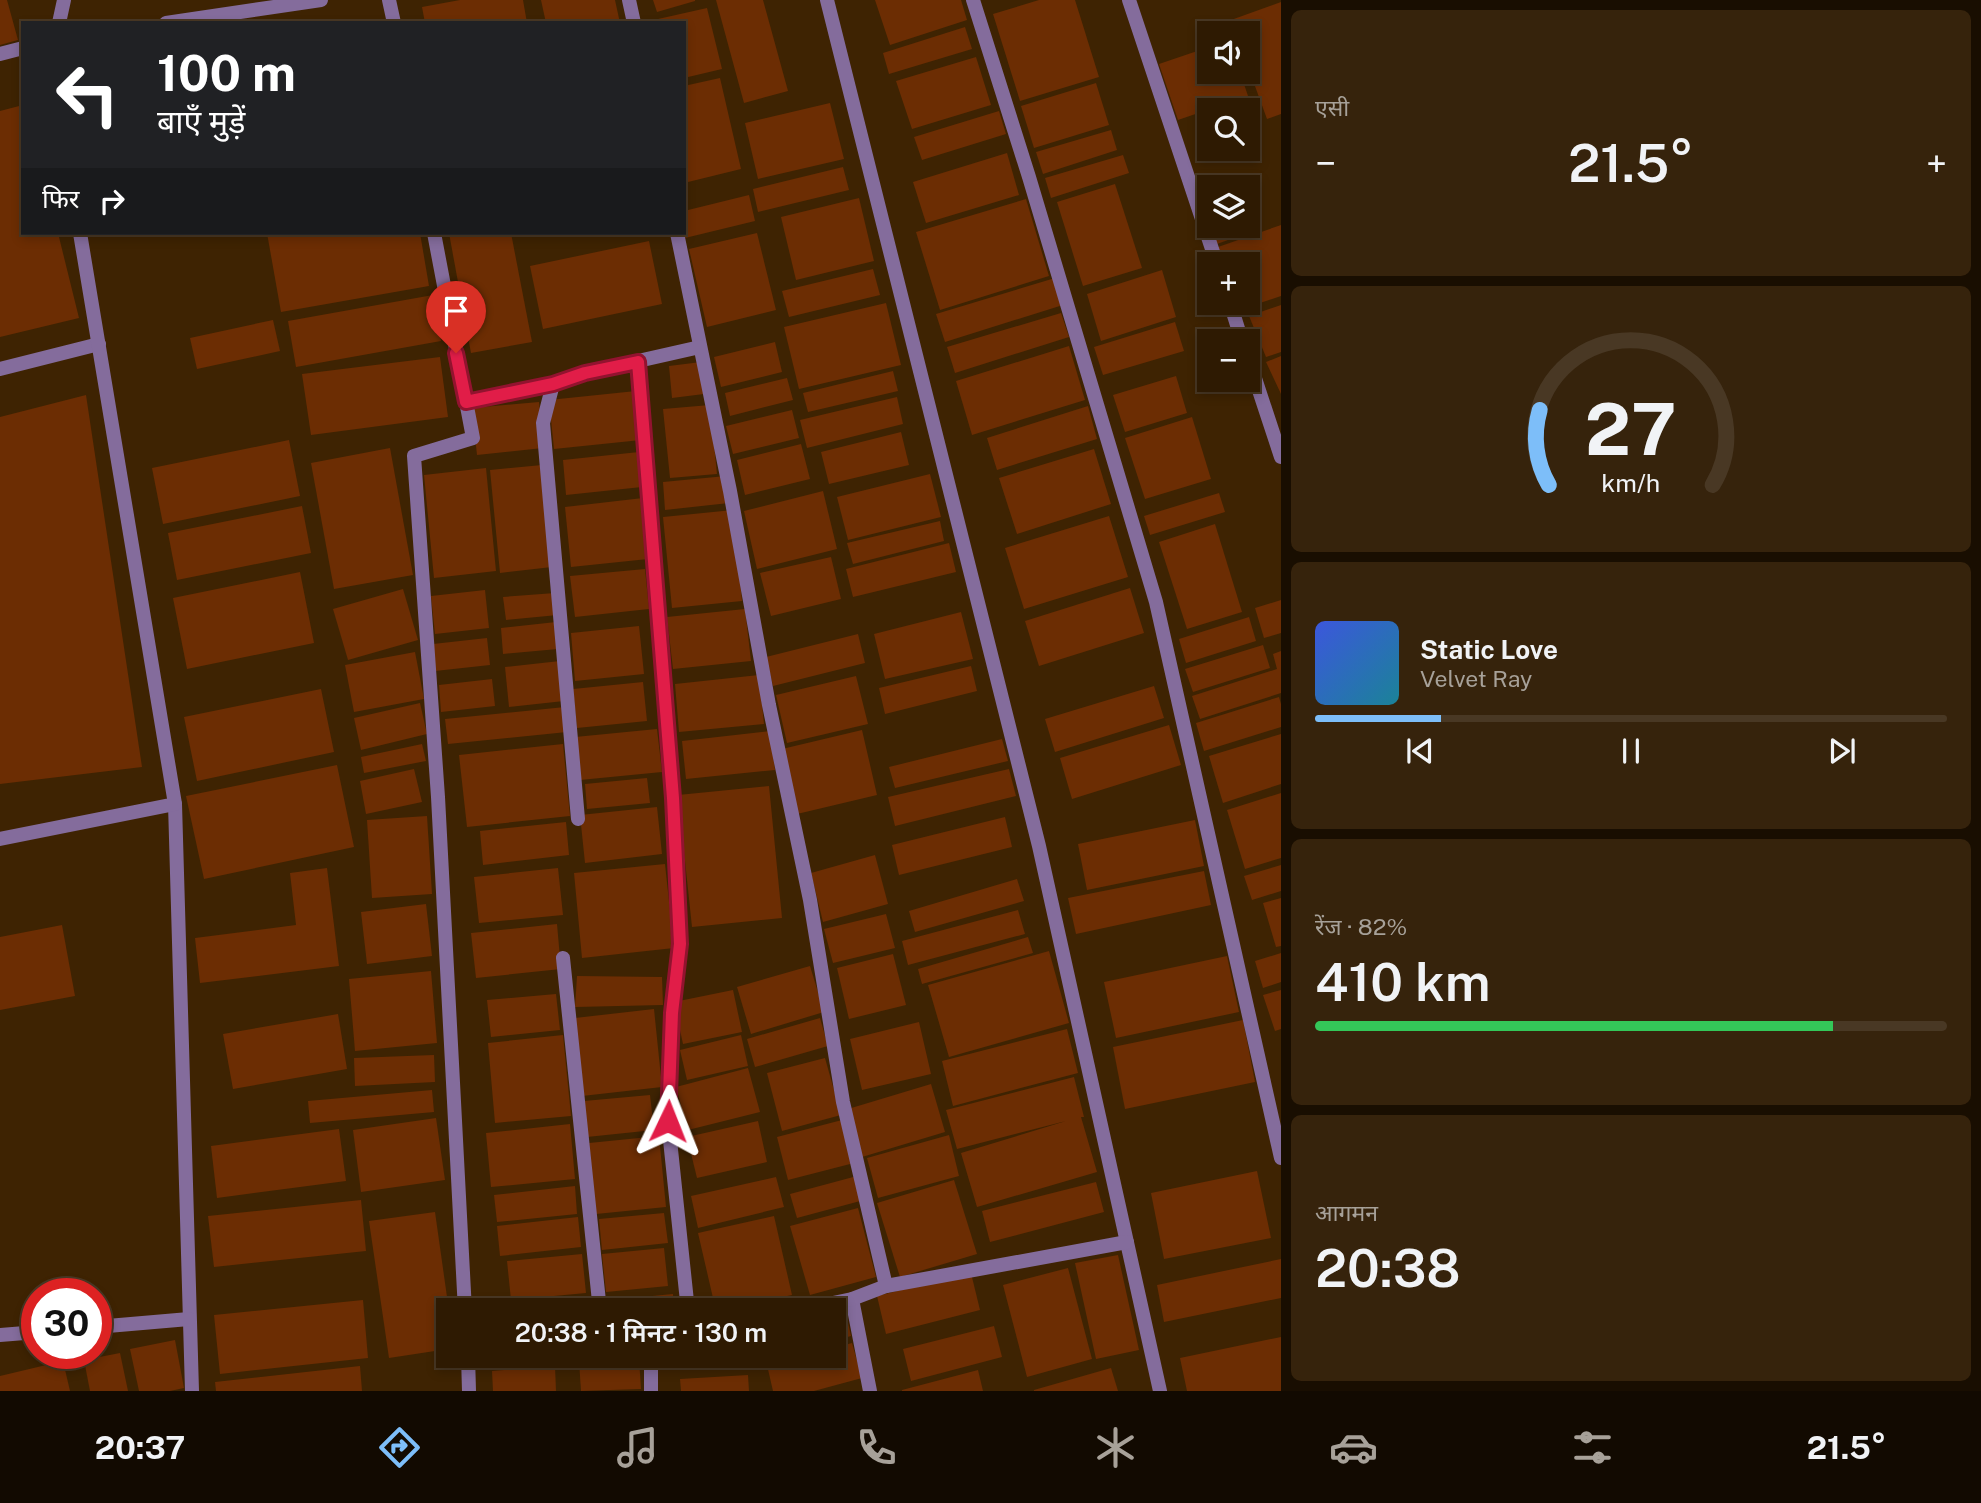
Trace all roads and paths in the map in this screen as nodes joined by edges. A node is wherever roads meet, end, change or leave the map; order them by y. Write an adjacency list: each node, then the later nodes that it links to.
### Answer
1 (64, 0): 8 (street)
2 (321, 0): 9 (street)
3 (389, 0): 10 (street)
4 (629, 0): 11 (street)
5 (827, 0): 31 (street)
6 (973, 0): 30 (street)
7 (1129, 0): 17 (street)
8 (59, 21)
9 (179, 21)
10 (394, 21)
11 (634, 21)
12 (21, 49): 13 (street)
13 (0, 54)
14 (80, 235): 18 (street)
15 (433, 235): 24 (street)
16 (677, 235): 19 (street)
17 (1213, 252)
18 (99, 344): 21 (street); 26 (street)
19 (700, 347): 20 (street); 32 (street)
20 (638, 362): 22 (street); 35 (street)
21 (0, 369)
22 (553, 384): 24 (street); 27 (street)
23 (1260, 392): 25 (street)
24 (466, 402): 33 (street)
25 (1281, 457)
26 (175, 804): 28 (street); 38 (street)
27 (579, 819)
28 (0, 839)
29 (563, 958): 34 (street)
30 (1281, 1158)
31 (1127, 1242): 32 (street); 48 (street)
32 (886, 1286): 36 (street)
33 (465, 1298)
34 (599, 1298)
35 (687, 1298)
36 (852, 1299): 37 (street); 47 (street)
37 (846, 1300)
38 (189, 1319): 39 (street); 44 (street)
39 (112, 1326)
40 (21, 1333): 41 (street)
41 (0, 1335)
42 (468, 1368): 45 (street)
43 (651, 1368): 46 (street)
44 (192, 1391)
45 (469, 1391)
46 (651, 1391)
47 (870, 1391)
48 (1160, 1391)

